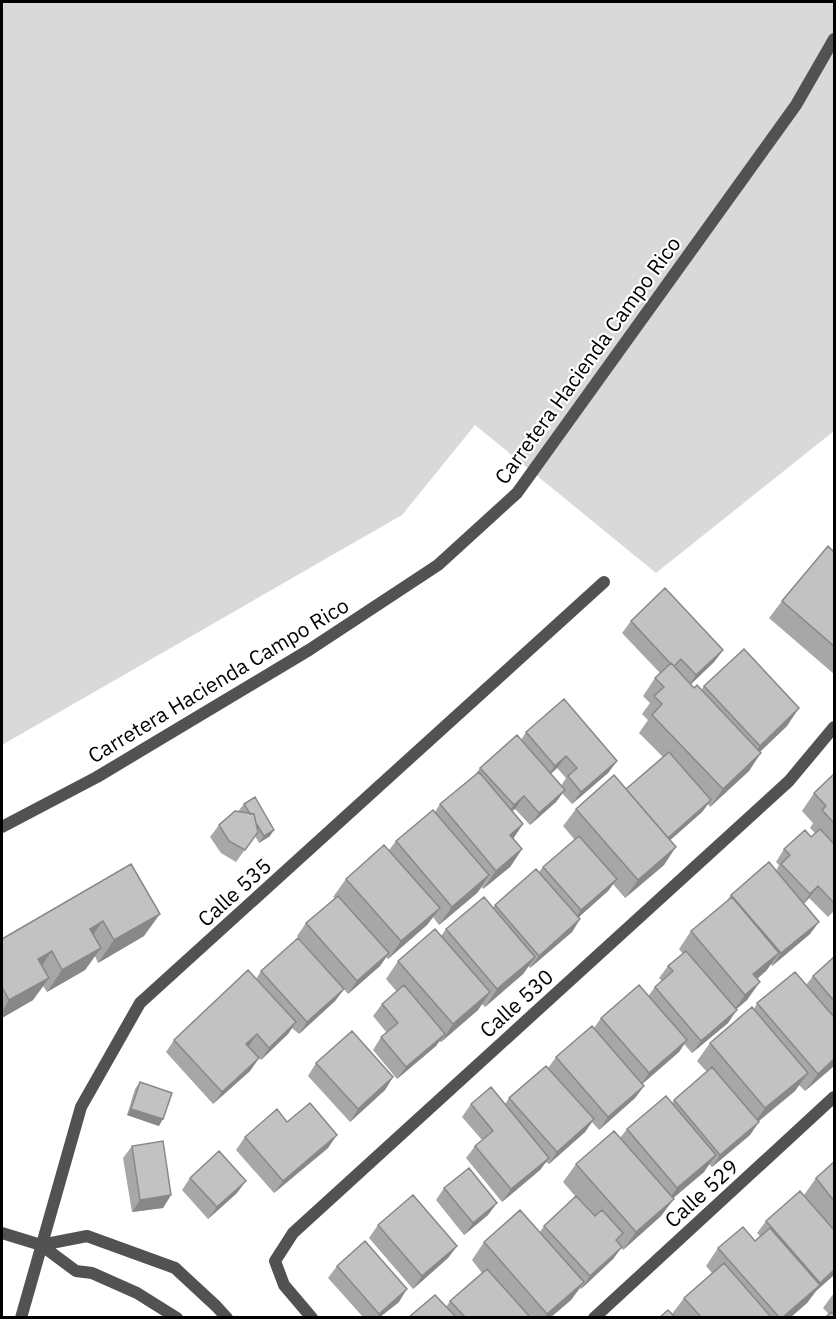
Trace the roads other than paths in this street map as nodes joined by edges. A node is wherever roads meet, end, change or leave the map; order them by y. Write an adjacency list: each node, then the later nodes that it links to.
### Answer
1 (834, 39): 4 (street, Carretera Hacienda Campo Rico)
2 (604, 582): 7 (street, Calle 535)
3 (834, 728): 11 (street, Calle 530)
4 (2, 827)
5 (834, 1098): 12 (street, Calle 529)
6 (2, 1233): 7 (street)
7 (41, 1245): 8 (street, Calle 535); 9 (street); 10 (street)
8 (21, 1317)
9 (177, 1317)
10 (226, 1317)
11 (312, 1317)
12 (594, 1317)

